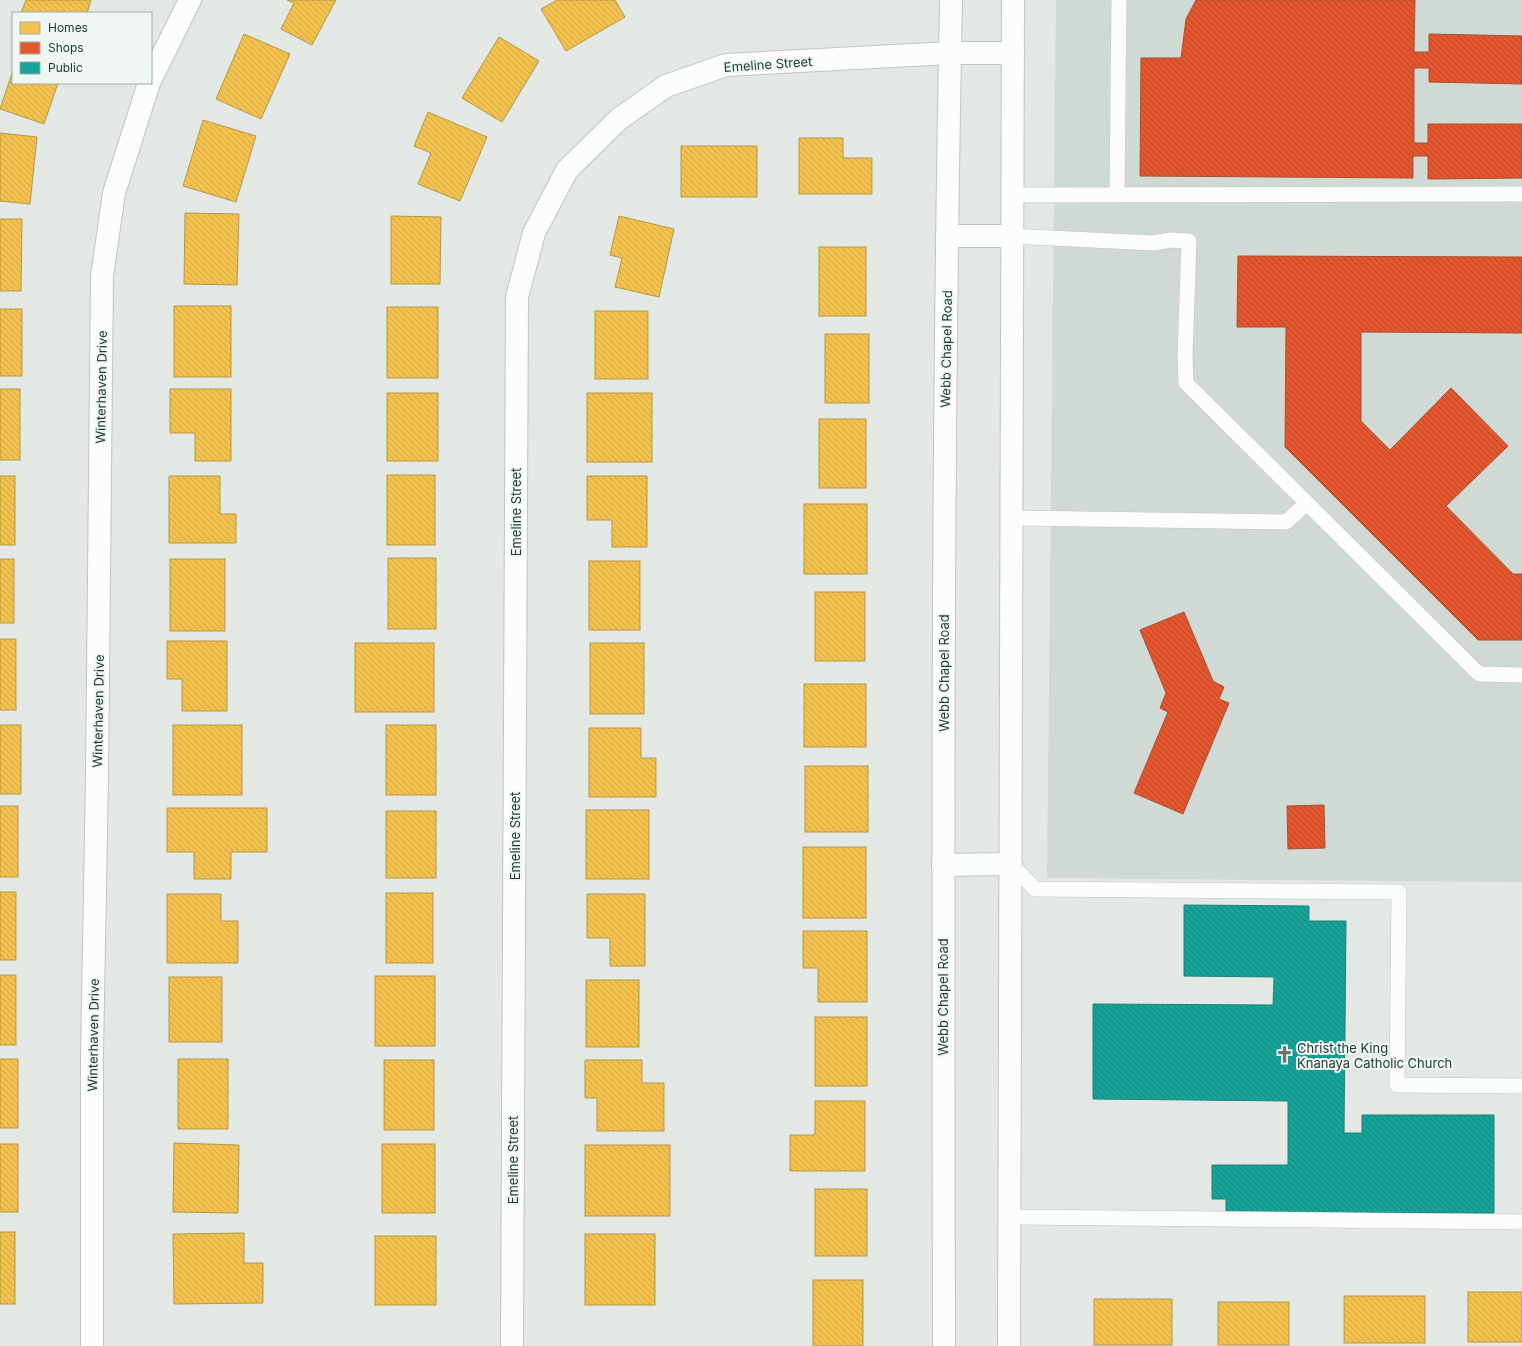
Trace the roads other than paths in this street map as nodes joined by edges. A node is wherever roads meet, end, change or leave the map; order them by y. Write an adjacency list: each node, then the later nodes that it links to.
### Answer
1 (190, 0): 7 (street)
2 (951, 0): 6 (street, Webb Chapel Road)
3 (1013, 0): 5 (street)
4 (1119, 0): 9 (lane)
5 (1013, 53): 6 (street, Emeline Street); 11 (street)
6 (950, 54): 12 (street, Webb Chapel Road); 23 (street, Emeline Street)
7 (152, 76)
8 (149, 84): 22 (street, Winterhaven Drive)
9 (1117, 194): 10 (lane); 11 (lane)
10 (1522, 194)
11 (1013, 195): 13 (street)
12 (948, 236): 13 (street); 18 (street, Webb Chapel Road)
13 (1013, 236): 14 (lane); 15 (street)
14 (1307, 503): 15 (lane); 16 (lane)
15 (1012, 518): 17 (street)
16 (1522, 674)
17 (1011, 864): 18 (street); 19 (lane); 20 (street)
18 (943, 865): 24 (street, Webb Chapel Road)
19 (1522, 1086)
20 (1010, 1217): 21 (lane); 25 (street)
21 (1522, 1222)
22 (92, 1346)
23 (512, 1346)
24 (944, 1346)
25 (1009, 1346)

